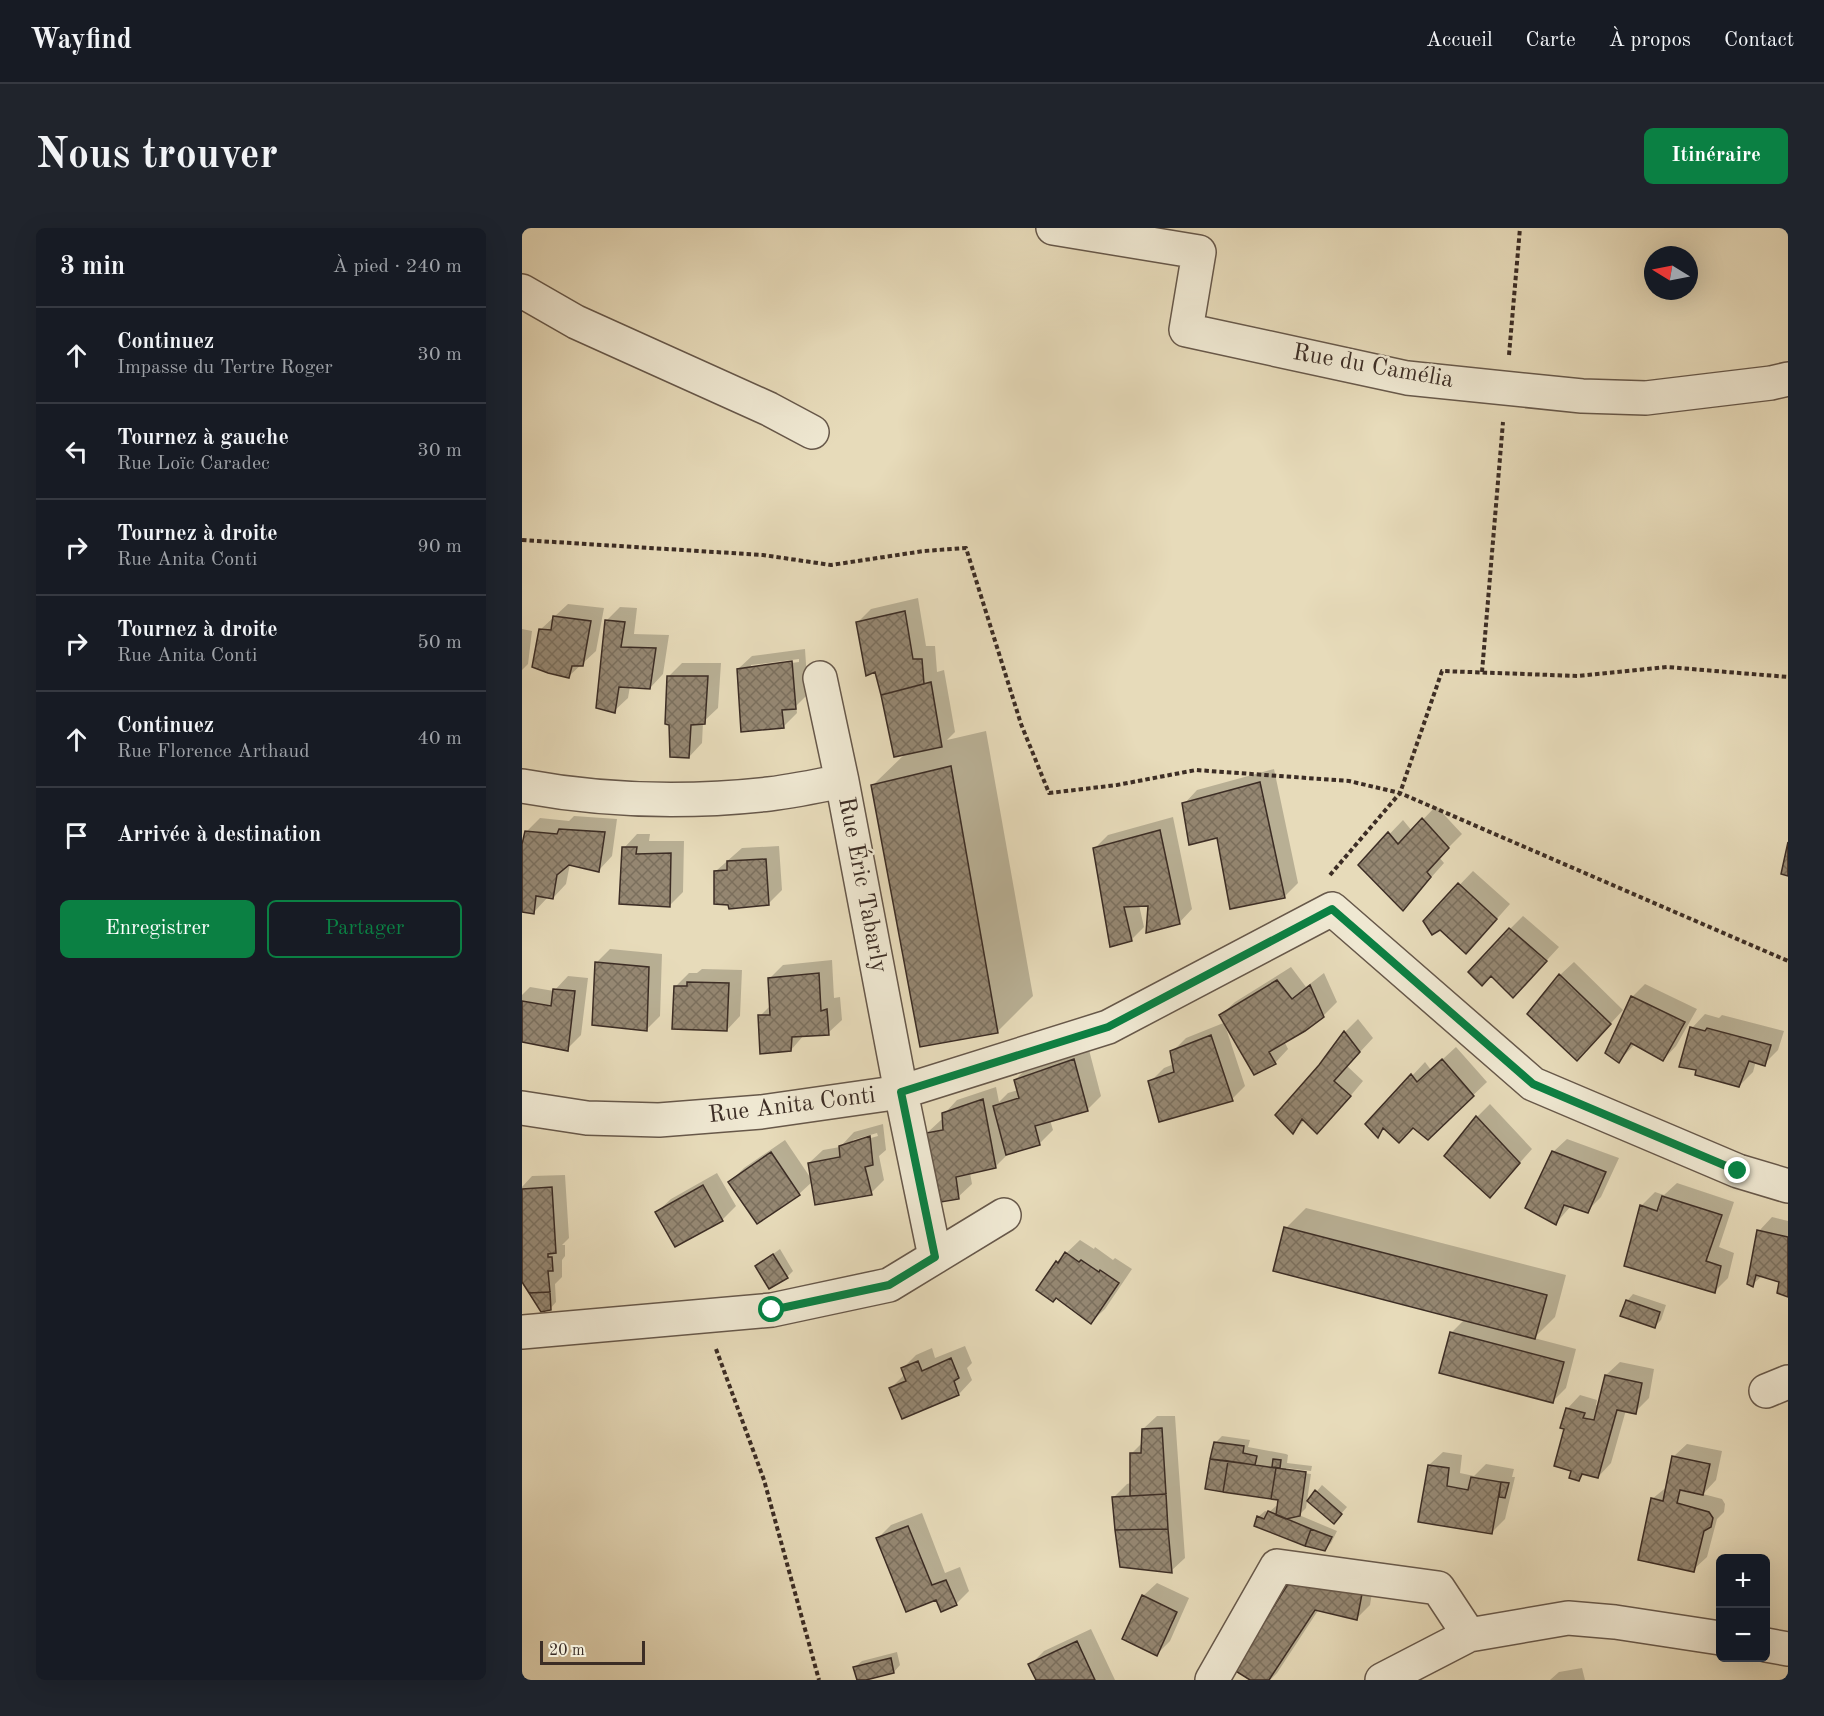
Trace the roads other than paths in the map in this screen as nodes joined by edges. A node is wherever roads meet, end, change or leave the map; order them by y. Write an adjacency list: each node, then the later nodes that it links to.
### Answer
1 (1053, 228): 2 (street, Rue du Camélia)
2 (1203, 240): 4 (street, Rue du Camélia)
3 (522, 291): 5 (street)
4 (1788, 379)
5 (812, 432)
6 (820, 678): 7 (street)
7 (842, 782): 8 (street, Rue Éric Tabarly); 9 (street, Rue Éric Tabarly)
8 (522, 786)
9 (901, 1092): 10 (street, Rue Anita Conti); 11 (street, Rue Anita Conti); 13 (street, Rue Éric Tabarly)
10 (522, 1108)
11 (1788, 1186)
12 (1004, 1215): 13 (street)
13 (935, 1257): 14 (street)
14 (522, 1332)
15 (1469, 1635): 16 (street); 19 (street); 20 (street)
16 (1716, 1637)
17 (1770, 1646): 18 (street)
18 (1788, 1648)
19 (1212, 1680)
20 (1382, 1680)

